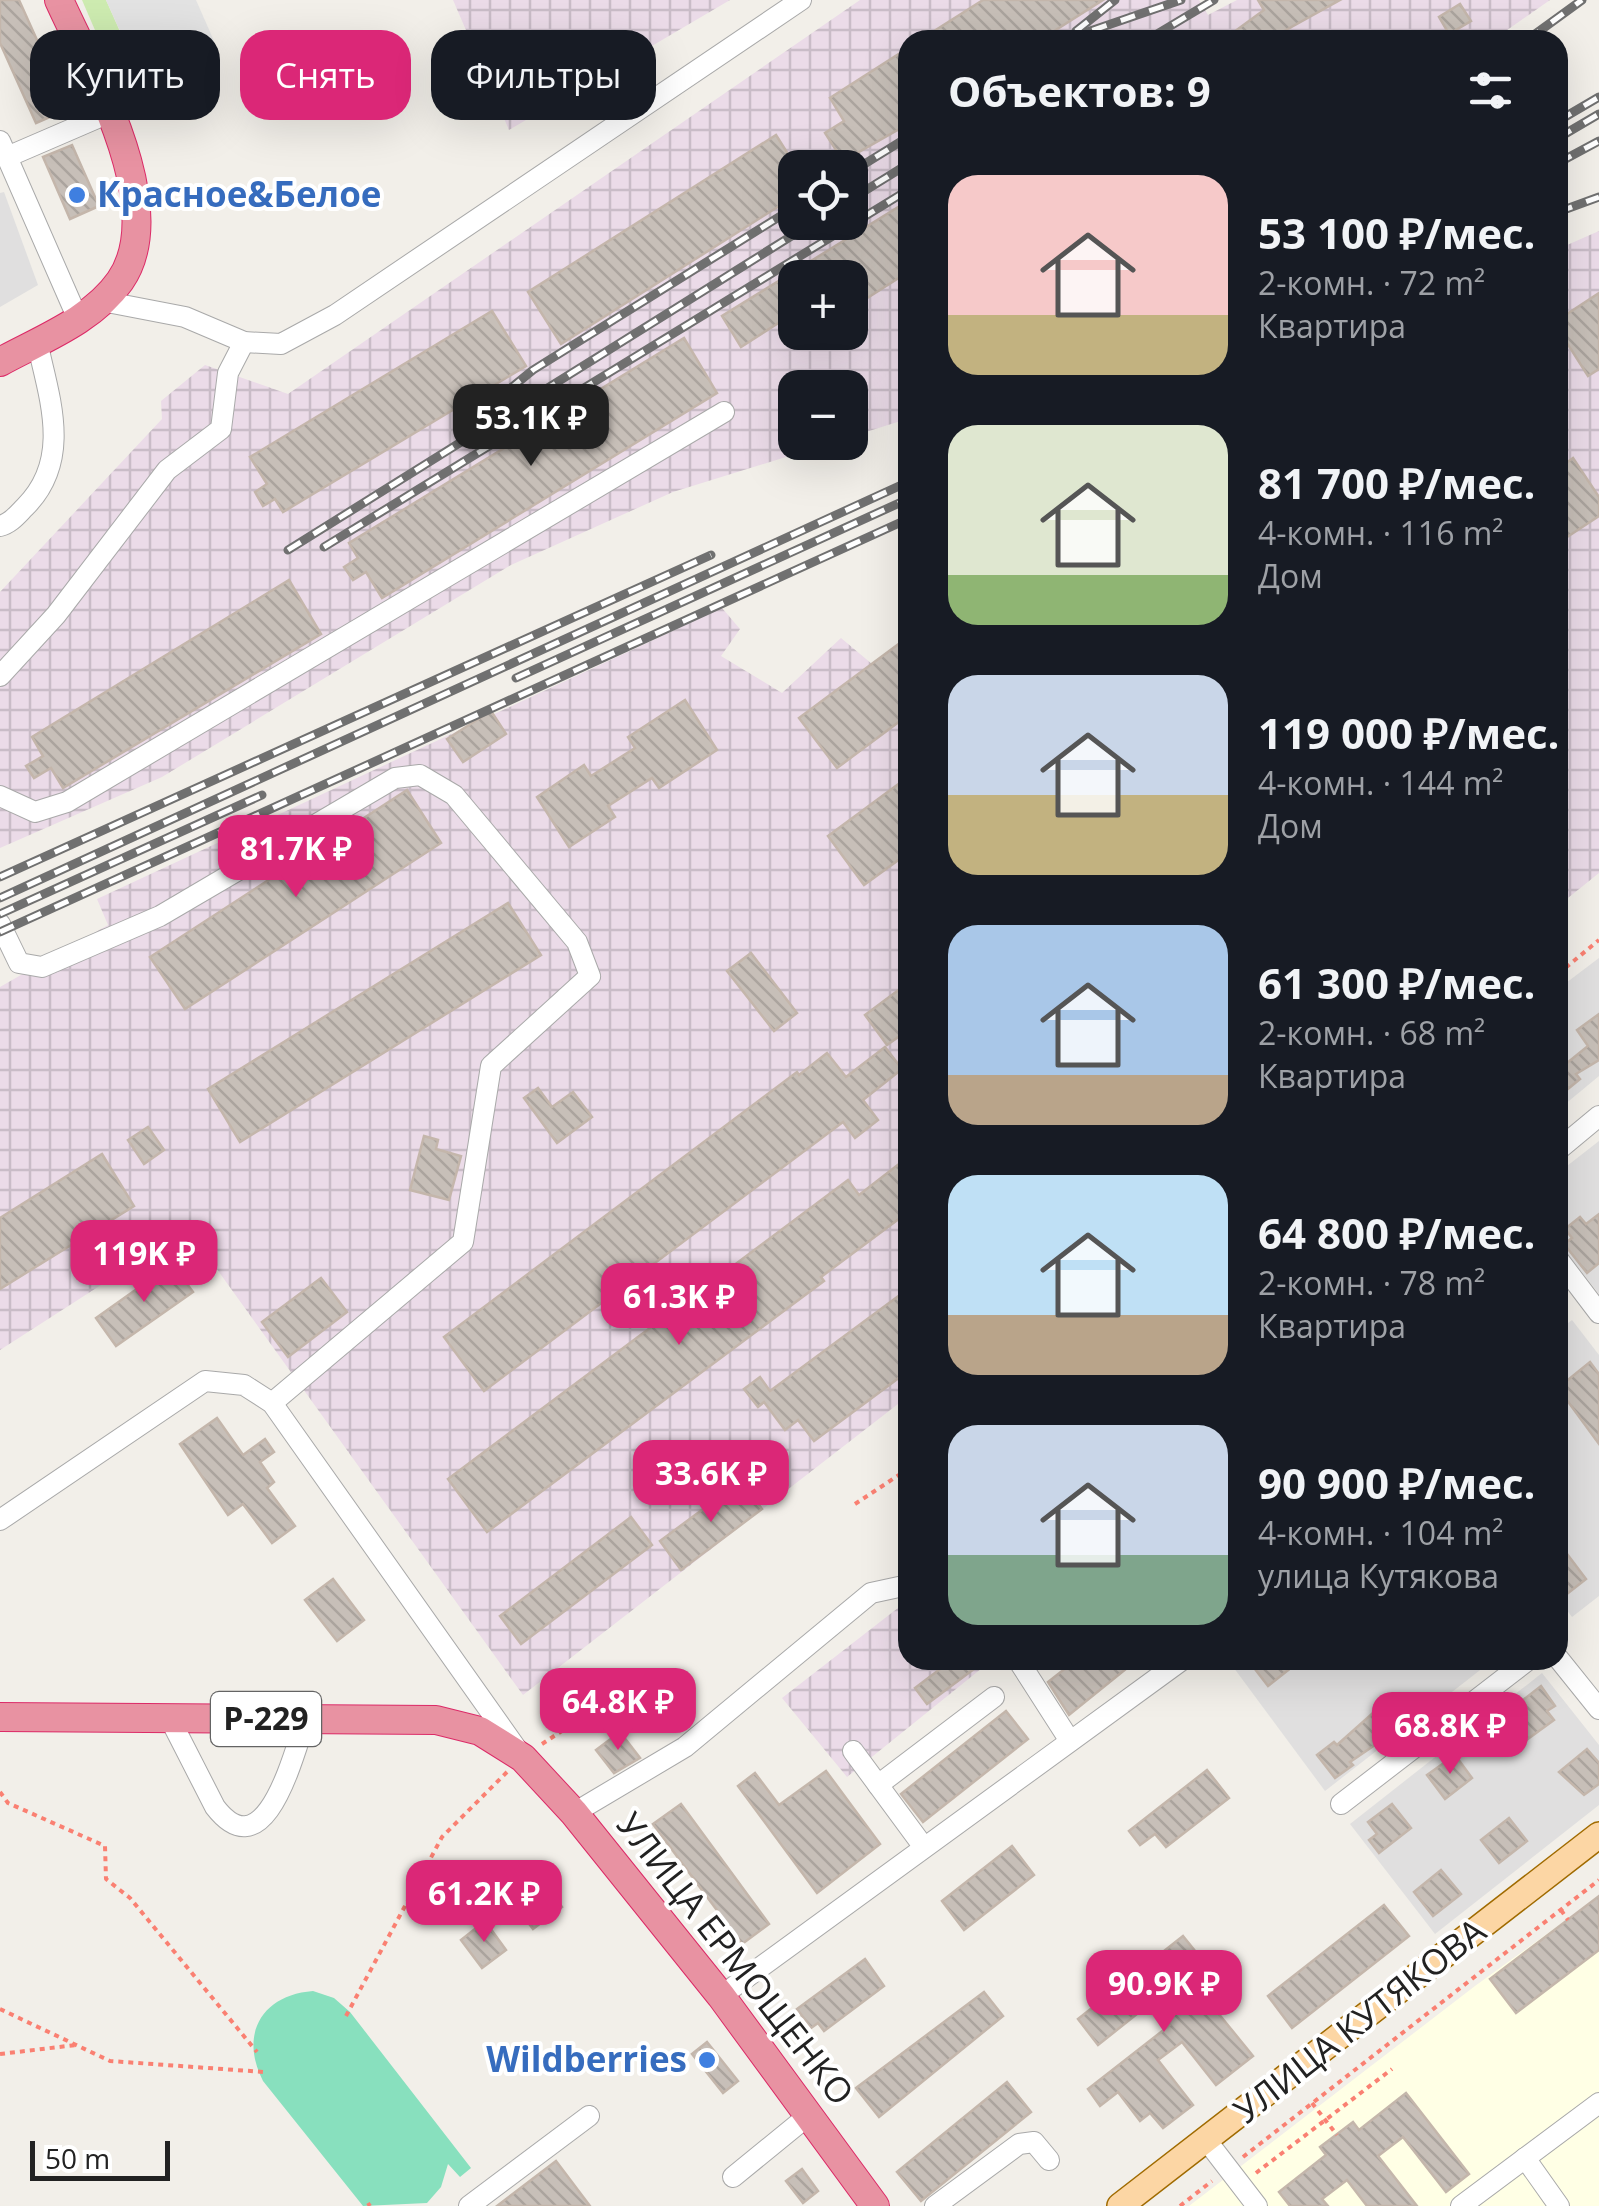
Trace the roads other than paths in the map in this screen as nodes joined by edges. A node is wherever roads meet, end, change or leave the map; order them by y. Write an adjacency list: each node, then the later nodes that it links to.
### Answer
1 (59, 0): 5 (highway)
2 (759, 0): 4 (street)
3 (801, 0): 4 (street)
4 (768, 22): 12 (street)
5 (73, 30)
6 (66, 120): 8 (street)
7 (111, 120): 9 (highway)
8 (3, 149): 10 (street)
9 (102, 301): 10 (highway); 12 (street)
10 (78, 319): 11 (highway)
11 (36, 342): 13 (highway); 15 (street)
12 (244, 342): 16 (street)
13 (0, 362)
14 (724, 412): 17 (street)
15 (0, 526)
16 (0, 676)
17 (0, 796)
18 (0, 924): 23 (street)
19 (1599, 1116): 20 (street)
20 (1568, 1142)
21 (1568, 1273): 22 (street)
22 (1599, 1313)
23 (272, 1404): 24 (street); 39 (street)
24 (0, 1520)
25 (898, 1587): 42 (street)
26 (1024, 1670): 37 (street)
27 (1168, 1670): 37 (street)
28 (1515, 1670): 41 (street)
29 (1568, 1670): 31 (street)
30 (1599, 1672): 31 (street)
31 (1581, 1686): 33 (street)
32 (994, 1697): 40 (street)
33 (1599, 1710)
34 (0, 1717): 35 (highway, УЛИЦА ЕРМОЩЕНКО / Р-229)
35 (170, 1719): 36 (highway, УЛИЦА ЕРМОЩЕНКО / Р-229); 36 (street)
36 (306, 1720): 39 (highway, УЛИЦА ЕРМОЩЕНКО / Р-229)
37 (1070, 1741): 44 (street)
38 (853, 1751): 40 (street)
39 (523, 1758): 42 (highway, УЛИЦА ЕРМОЩЕНКО / Р-229)
40 (878, 1785): 44 (street)
41 (1341, 1804)
42 (574, 1813): 45 (highway, УЛИЦА ЕРМОЩЕНКО / Р-229)
43 (1599, 1835): 49 (main road, УЛИЦА КУТЯКОВА)
44 (923, 1846): 45 (street)
45 (720, 1996): 47 (highway, УЛИЦА ЕРМОЩЕНКО / Р-229)
46 (1599, 2102): 50 (street)
47 (809, 2115): 52 (street); 54 (highway, УЛИЦА ЕРМОЩЕНКО / Р-229)
48 (589, 2116): 53 (street)
49 (1207, 2141): 56 (main road, УЛИЦА КУТЯКОВА); 57 (street)
50 (1525, 2158): 58 (street); 59 (street)
51 (1049, 2160): 55 (street)
52 (734, 2177)
53 (469, 2206)
54 (875, 2206)
55 (935, 2206)
56 (1120, 2206)
57 (1256, 2206)
58 (1462, 2206)
59 (1560, 2206)

